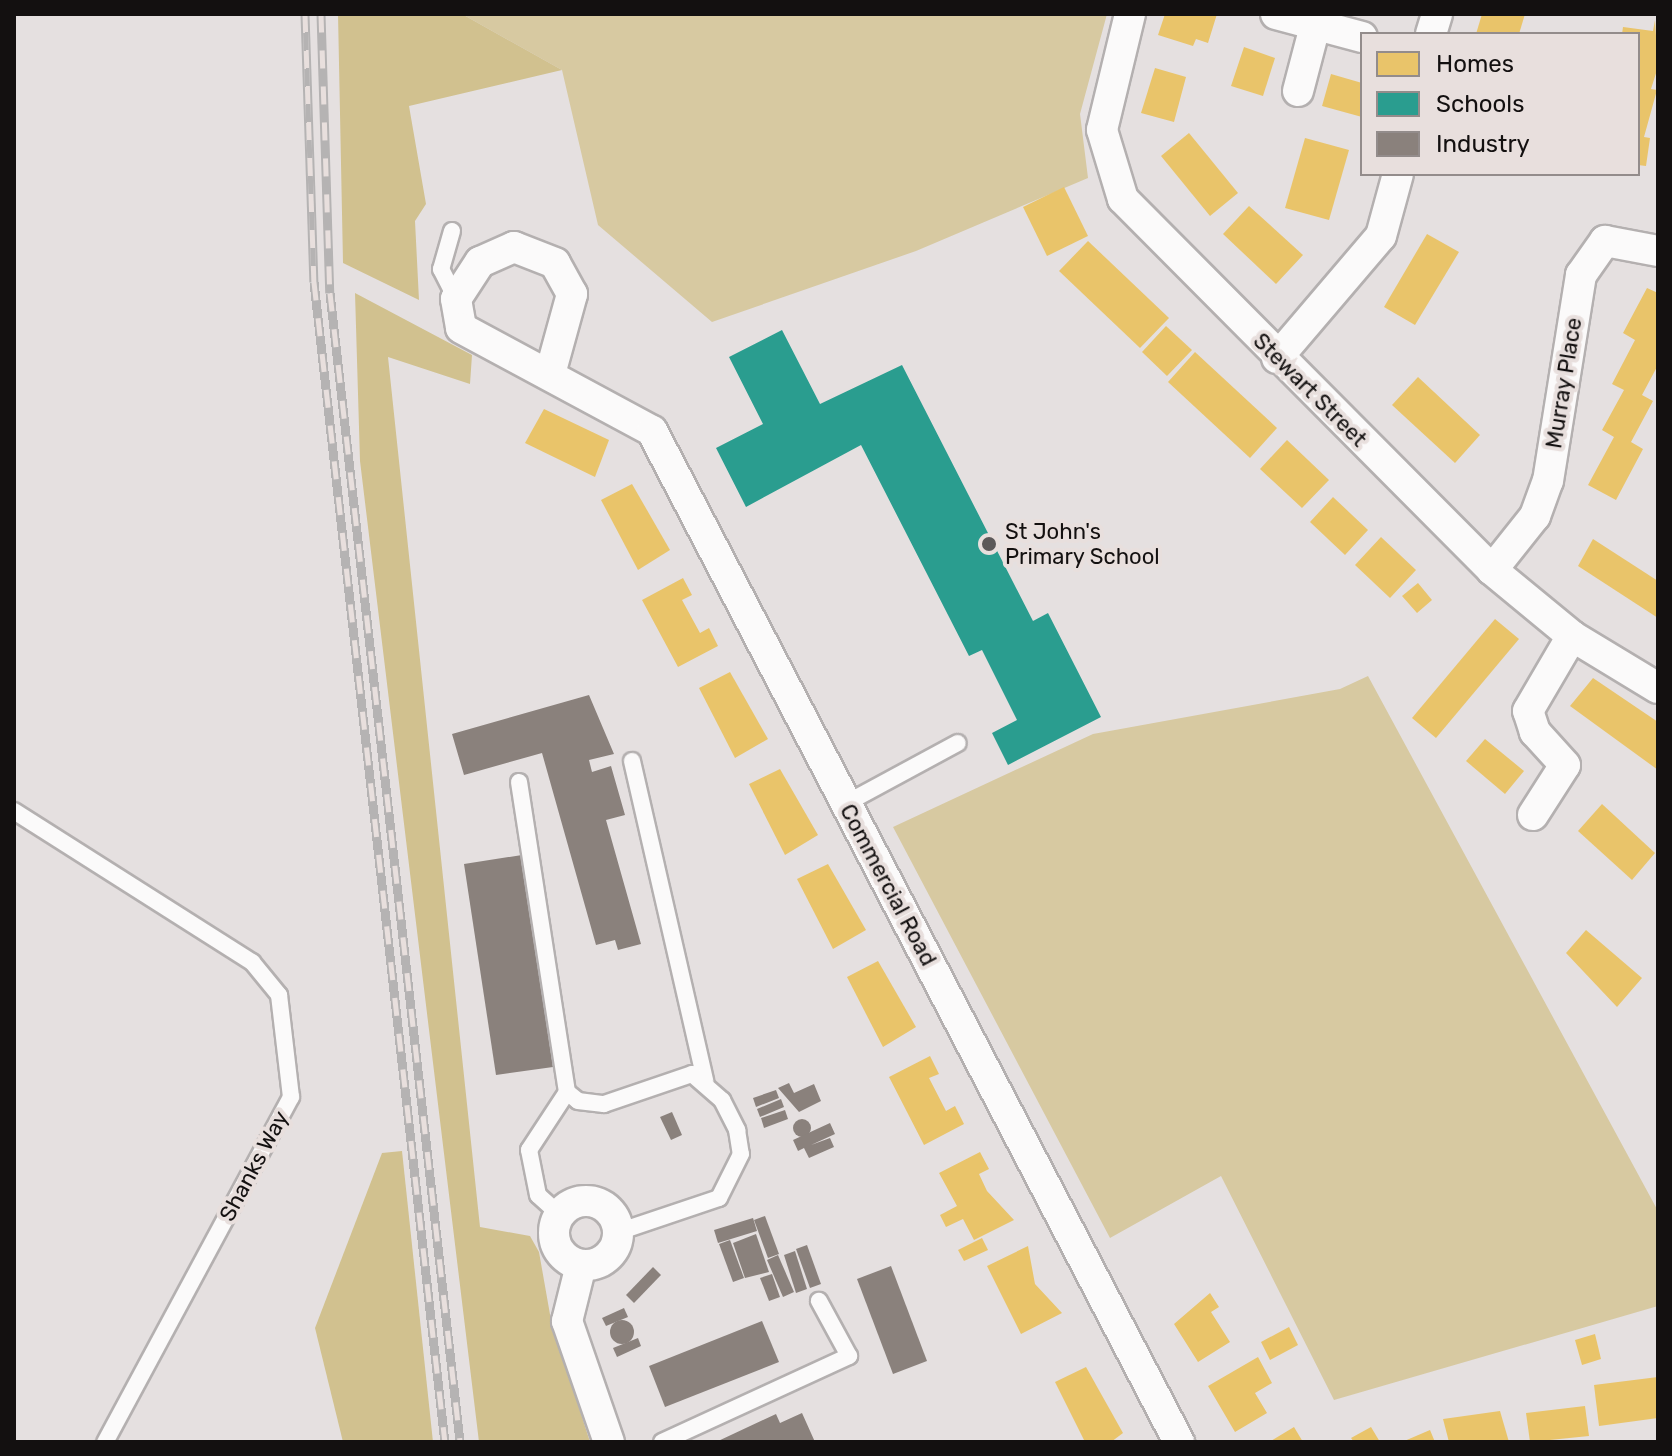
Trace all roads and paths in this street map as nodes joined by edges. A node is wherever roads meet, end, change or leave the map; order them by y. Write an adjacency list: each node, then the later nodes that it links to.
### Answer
1 (1130, 14): 10 (street, Stewart Street)
2 (1276, 14): 3 (street)
3 (1315, 26): 4 (street); 5 (street)
4 (1360, 37)
5 (1298, 91)
6 (1397, 176): 10 (street)
7 (452, 231): 9 (lane)
8 (1658, 251): 12 (street, Murray Place)
9 (456, 299): 11 (street, Commercial Road); 11 (street)
10 (1277, 358): 12 (street, Stewart Street)
11 (550, 374): 18 (street, Commercial Road)
12 (1492, 570): 13 (street, Stewart Street)
13 (1572, 636): 14 (street, Stewart Street); 20 (street)
14 (1658, 688)
15 (958, 743): 18 (lane)
16 (632, 761): 21 (lane)
17 (519, 782): 22 (lane)
18 (845, 804): 30 (street, Commercial Road)
19 (14, 811): 27 (lane, Shanks Way)
20 (1533, 815)
21 (705, 1081): 22 (lane); 24 (lane)
22 (567, 1092): 23 (lane)
23 (559, 1214): 24 (street); 25 (street)
24 (618, 1232): 25 (street)
25 (581, 1265): 28 (street)
26 (819, 1301): 29 (lane)
27 (105, 1442)
28 (609, 1442)
29 (662, 1442)
30 (1179, 1442)

